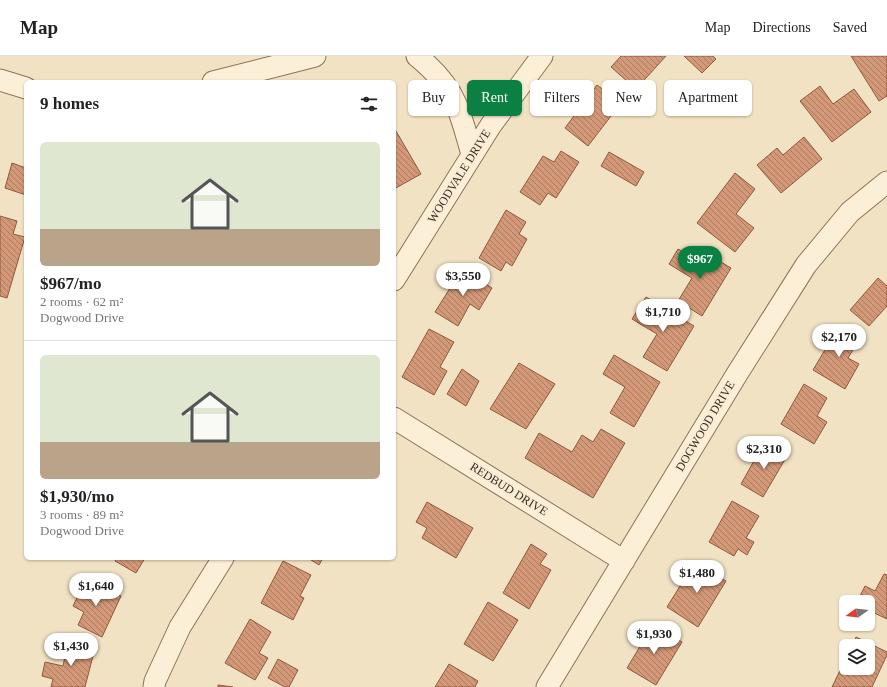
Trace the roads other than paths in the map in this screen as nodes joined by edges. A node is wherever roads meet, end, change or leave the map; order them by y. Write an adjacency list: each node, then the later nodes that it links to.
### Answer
1 (315, 56): 5 (street)
2 (417, 56): 7 (street)
3 (542, 56): 7 (street, WOODVALE DRIVE)
4 (0, 80): 6 (street)
5 (221, 80)
6 (24, 87)
7 (472, 154): 9 (street, WOODVALE DRIVE)
8 (887, 182): 12 (street, DOGWOOD DRIVE)
9 (396, 277)
10 (396, 419): 12 (street, REDBUD DRIVE)
11 (222, 560): 13 (street)
12 (624, 561): 14 (street, DOGWOOD DRIVE)
13 (154, 687)
14 (547, 687)

